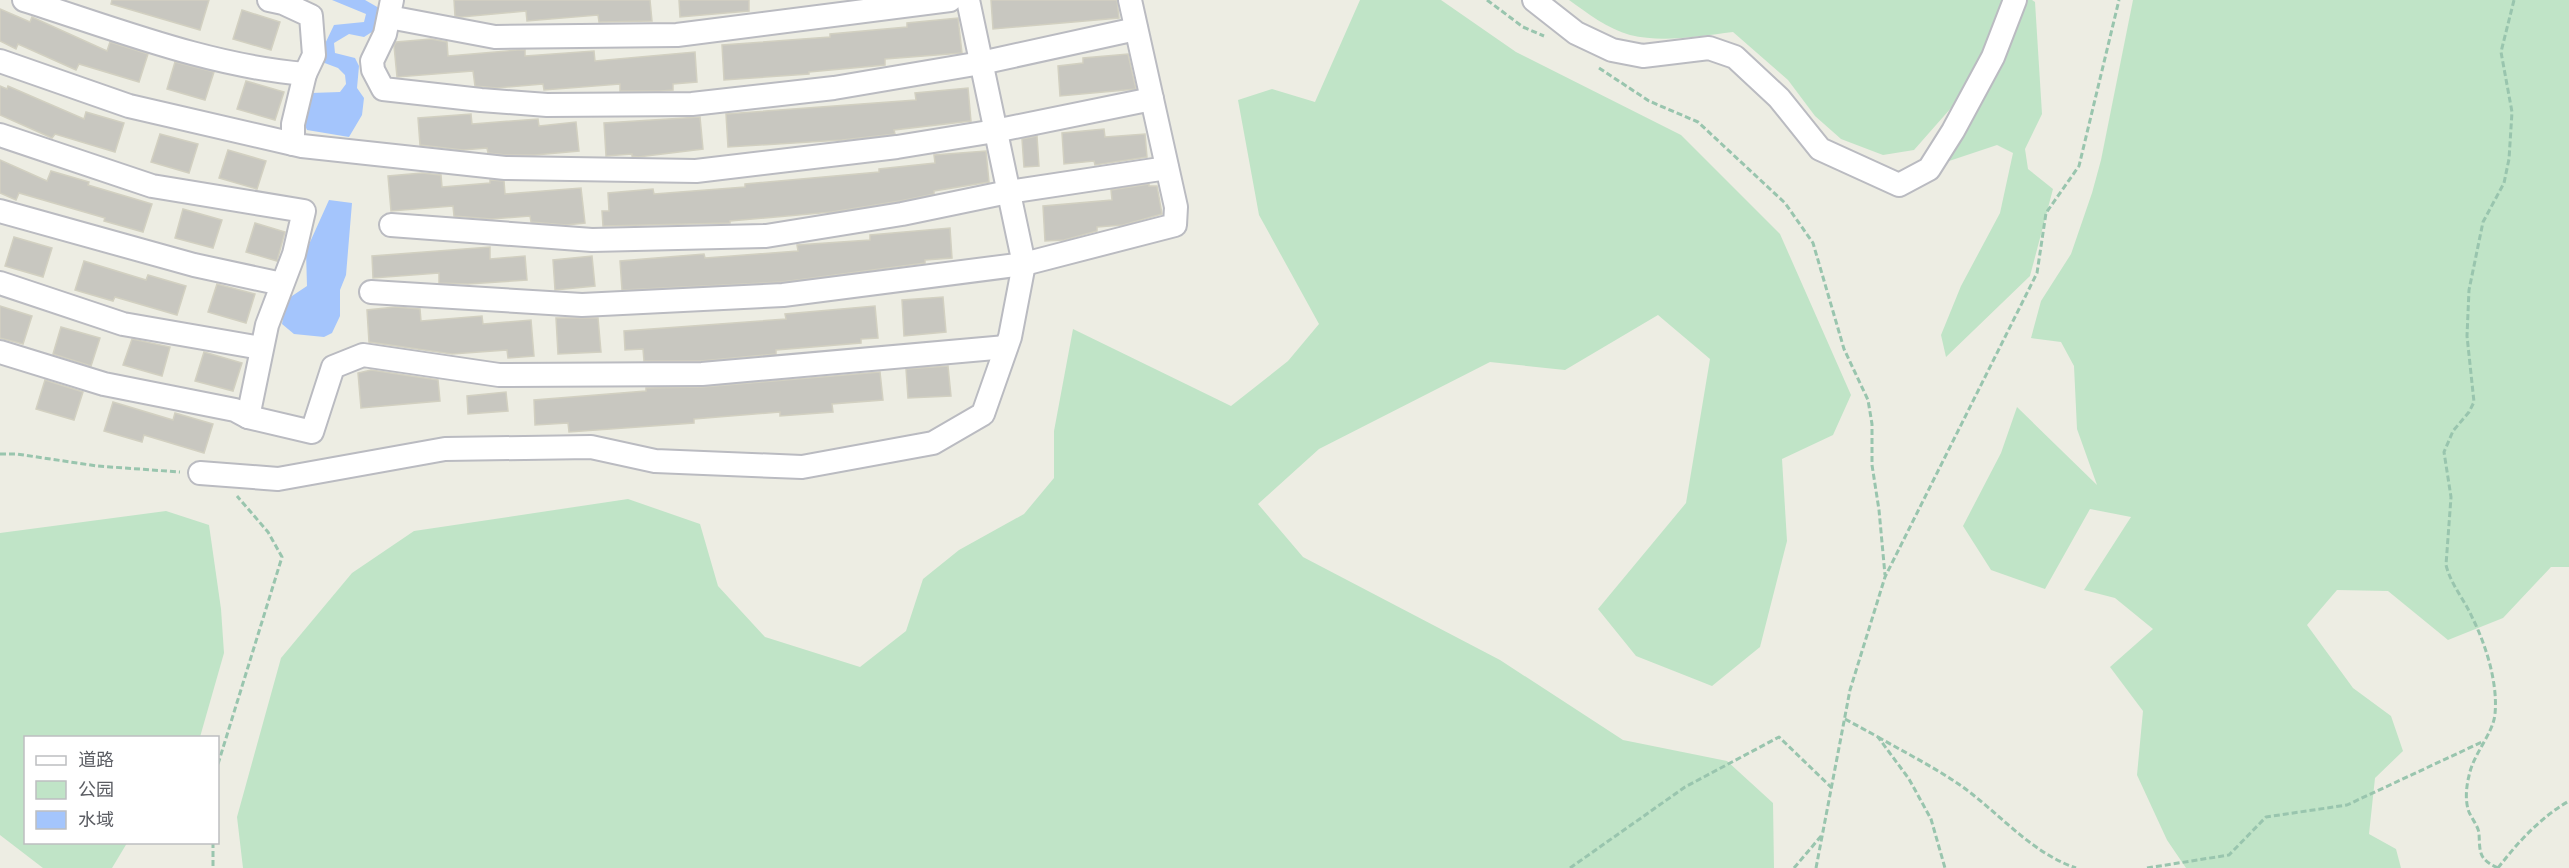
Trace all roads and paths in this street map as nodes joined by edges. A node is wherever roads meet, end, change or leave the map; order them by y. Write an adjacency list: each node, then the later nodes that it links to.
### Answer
1 (24, 0): 17 (lane)
2 (269, 0): 17 (lane)
3 (950, 0): 11 (lane)
4 (968, 0): 15 (lane)
5 (1130, 0): 12 (lane)
6 (1487, 0): 13 (path)
7 (1534, 0): 8 (lane)
8 (2015, 0)
9 (2119, 0): 37 (path)
10 (2514, 0): 40 (path)
11 (390, 9): 15 (lane)
12 (1136, 29): 15 (lane); 18 (lane)
13 (1552, 39)
14 (0, 61): 21 (lane)
15 (981, 63): 19 (lane)
16 (1598, 67): 37 (path)
17 (305, 74): 21 (lane)
18 (1152, 99): 19 (lane); 22 (lane)
19 (995, 131): 21 (lane); 23 (lane)
20 (0, 135): 28 (lane)
21 (293, 144)
22 (1167, 168): 23 (lane); 26 (lane)
23 (1008, 192): 25 (lane); 26 (lane)
24 (0, 211): 28 (lane)
25 (391, 225)
26 (1024, 264): 29 (lane); 30 (lane)
27 (0, 283): 31 (lane)
28 (282, 284): 31 (lane)
29 (371, 292)
30 (1006, 347): 33 (lane); 35 (lane)
31 (261, 348): 33 (lane)
32 (0, 352): 33 (lane)
33 (248, 417)
34 (0, 454): 35 (path)
35 (200, 473)
36 (236, 495): 41 (path)
37 (1885, 577): 38 (path)
38 (1845, 719): 39 (path); 42 (path)
39 (1878, 737): 50 (path); 51 (path)
40 (2482, 742): 52 (path); 53 (path)
41 (219, 761)
42 (1832, 788): 44 (path); 47 (path)
43 (2569, 801): 53 (path)
44 (1823, 834): 48 (path); 49 (path)
45 (213, 844): 46 (path)
46 (213, 868)
47 (1570, 868)
48 (1794, 868)
49 (1816, 868)
50 (1945, 868)
51 (2076, 868)
52 (2147, 868)
53 (2498, 868)

